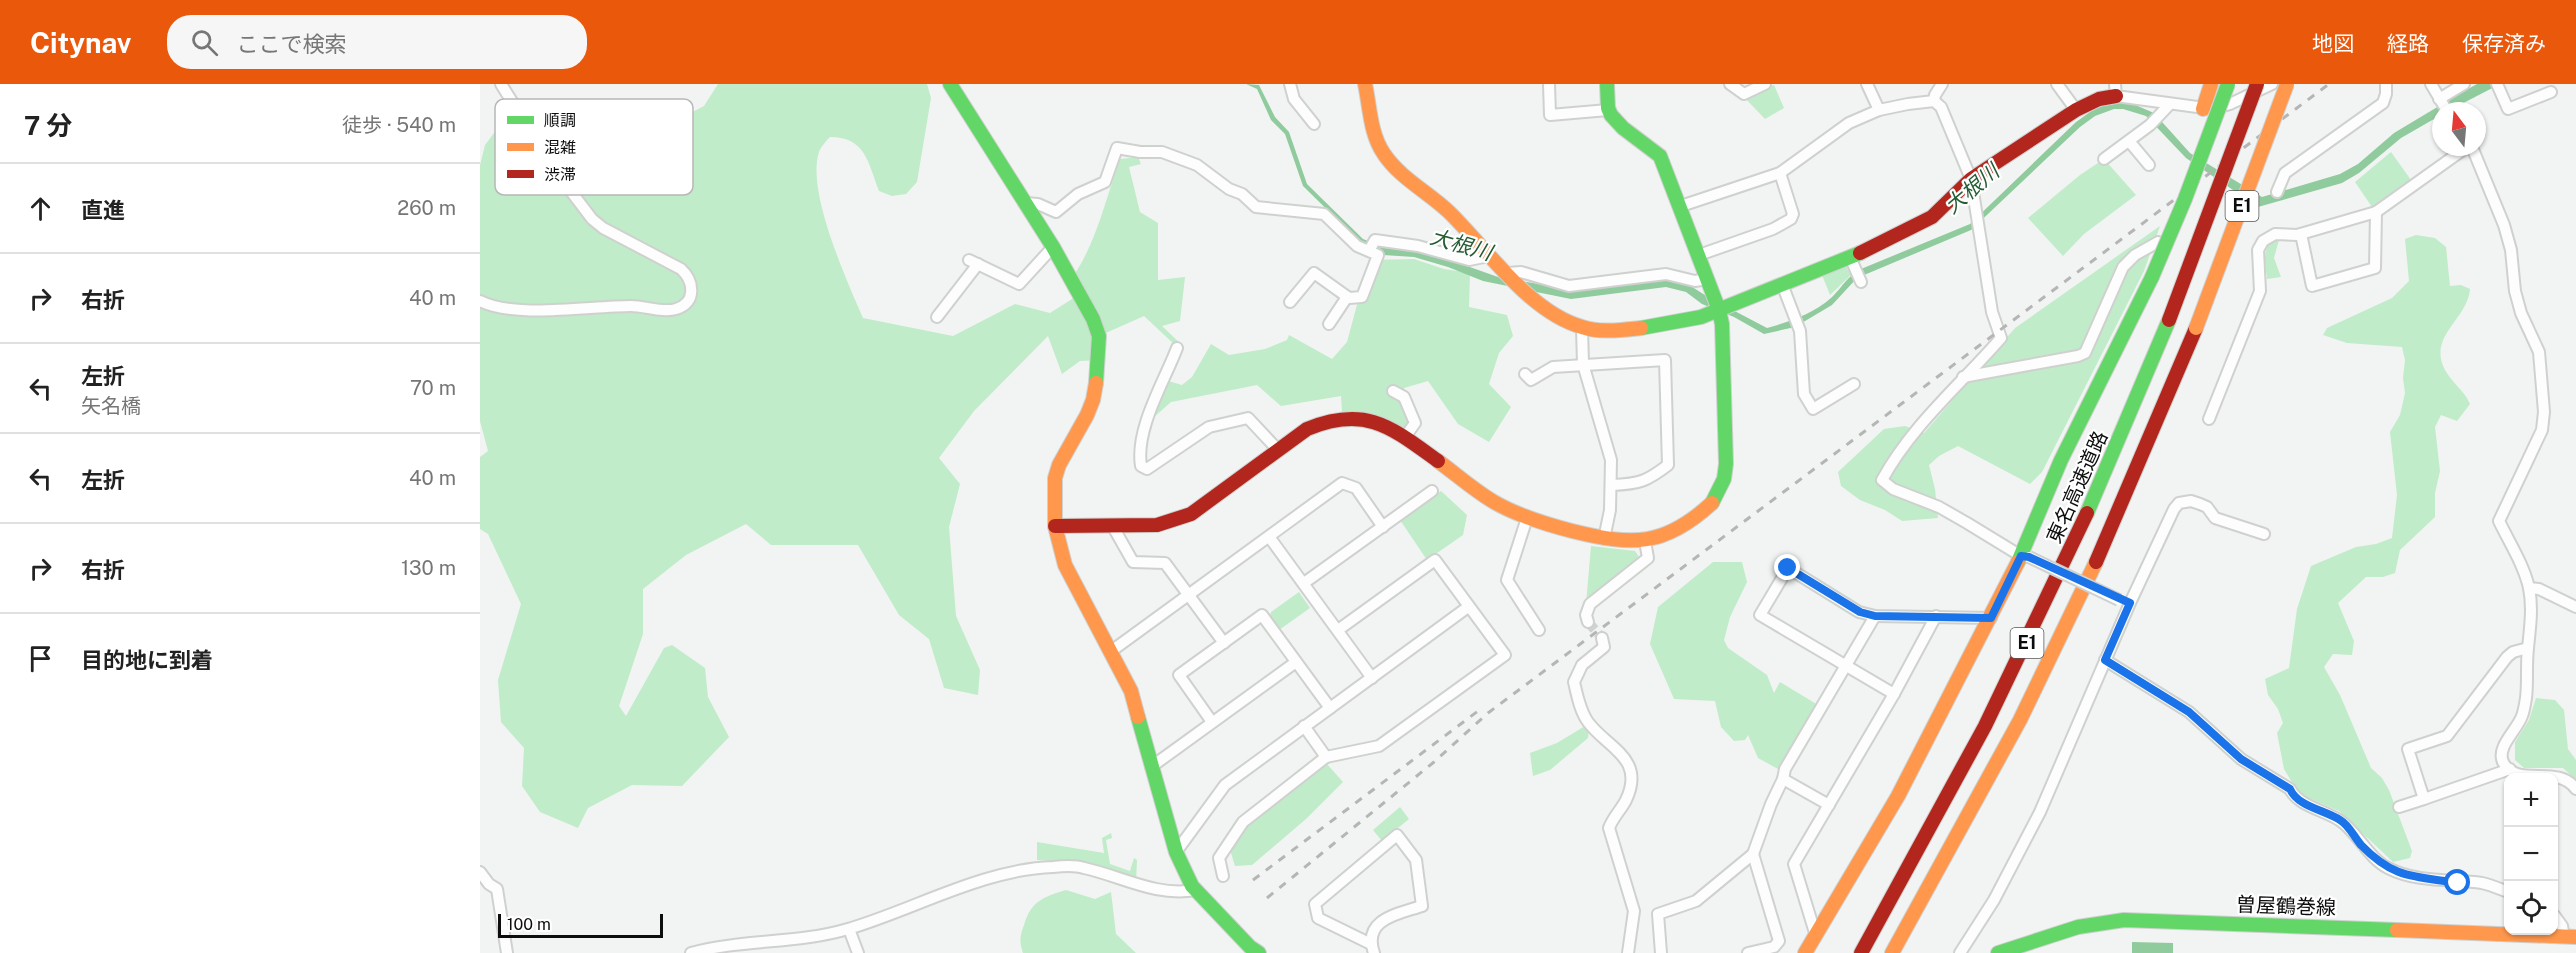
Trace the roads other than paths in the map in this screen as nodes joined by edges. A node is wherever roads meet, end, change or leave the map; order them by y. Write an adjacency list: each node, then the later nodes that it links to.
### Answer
1 (501, 84): 23 (street)
2 (950, 84): 42 (main road)
3 (1290, 84): 32 (street)
4 (1365, 84): 50 (main road)
5 (1549, 84): 29 (street)
6 (1607, 84): 29 (main road)
7 (1730, 84): 8 (street)
8 (1765, 84)
9 (1867, 84): 30 (street)
10 (1942, 84): 24 (street)
11 (2057, 84): 31 (street)
12 (2211, 84): 28 (main road)
13 (2228, 84): 82 (main road, bridge)
14 (2257, 84): 134 (main road, 東名高速道路 / E1, bridge)
15 (2272, 84): 28 (street)
16 (2286, 84): 135 (main road, E1, bridge)
17 (2386, 84): 40 (street)
18 (2432, 84): 25 (street)
19 (2464, 84): 26 (street)
20 (2497, 85): 22 (street)
21 (2116, 90): 27 (street); 31 (main road)
22 (2551, 92)
23 (510, 99)
24 (1934, 101): 30 (street); 39 (street)
25 (2442, 102)
26 (2445, 102)
27 (2165, 109): 28 (street); 33 (street)
28 (2203, 109)
29 (1608, 110): 43 (main road)
30 (1879, 110): 38 (street)
31 (2076, 110): 39 (main road)
32 (1314, 124)
33 (2129, 141): 36 (street); 37 (street)
34 (2454, 156): 44 (street)
35 (2476, 156): 84 (street)
36 (2104, 159)
37 (2149, 165)
38 (1780, 173): 43 (street); 49 (street)
39 (1971, 178): 51 (main road); 65 (street)
40 (2277, 192)
41 (574, 195): 57 (street)
42 (1026, 203): 47 (street); 48 (main road)
43 (1681, 206): 49 (main road)
44 (2376, 212): 45 (street); 45 (street)
45 (2301, 234): 69 (street)
46 (2158, 242): 65 (street)
47 (1372, 245): 50 (street); 56 (street)
48 (1053, 247): 60 (street); 76 (main road)
49 (1699, 255): 53 (main road)
50 (1489, 256): 52 (main road)
51 (1852, 263): 54 (street); 55 (main road)
52 (1509, 275): 53 (street); 62 (main road)
53 (1707, 279): 59 (main road)
54 (1861, 282)
55 (1782, 284): 59 (main road); 67 (street)
56 (1347, 297): 58 (street); 61 (street)
57 (480, 301)
58 (1290, 302)
59 (1719, 310): 62 (main road); 81 (main road)
60 (937, 317)
61 (1329, 324)
62 (1582, 328): 64 (street)
63 (1177, 348): 71 (street)
64 (1583, 364): 66 (street); 72 (street); 72 (street)
65 (1963, 377): 82 (street)
66 (1530, 381)
67 (1854, 384)
68 (1393, 391): 70 (street)
69 (2209, 419)
70 (1405, 437): 71 (main road); 74 (main road)
71 (1278, 450): 75 (main road)
72 (1612, 485): 80 (street)
73 (1432, 491): 77 (street)
74 (1527, 518): 80 (main road); 94 (street)
75 (1112, 525): 76 (main road); 85 (street)
76 (1055, 526): 98 (main road)
77 (1383, 527): 79 (street); 83 (street)
78 (2264, 534): 86 (street)
79 (1270, 538): 83 (street); 85 (street)
80 (1604, 539): 81 (main road)
81 (1645, 541): 92 (street)
82 (2025, 557): 86 (street, bridge); 91 (main road)
83 (1304, 583): 93 (street)
84 (2529, 588): 88 (street); 97 (street)
85 (1190, 597): 96 (street); 98 (street)
86 (2125, 602): 99 (street)
87 (1468, 607): 93 (street); 102 (street); 107 (street)
88 (2576, 607)
89 (1875, 616): 90 (street); 101 (street); 101 (street)
90 (1936, 616): 91 (street); 103 (street)
91 (1991, 618): 123 (main road)
92 (1588, 622)
93 (1338, 630): 102 (street)
94 (1539, 630)
95 (1602, 639): 130 (street)
96 (1224, 643): 100 (street); 105 (street)
97 (2528, 648): 109 (street); 112 (street)
98 (1110, 652): 108 (main road)
99 (2105, 660): 120 (street); 136 (street)
100 (1296, 662): 104 (street); 105 (street)
101 (1846, 666): 103 (street); 110 (street)
102 (1372, 678): 104 (street)
103 (1894, 694): 113 (street)
104 (1330, 708): 106 (street)
105 (1212, 722): 108 (street)
106 (1304, 726): 107 (street); 115 (street)
107 (1326, 757): 118 (street)
108 (1151, 766): 115 (main road)
109 (2510, 769): 111 (street); 112 (street)
110 (1784, 779): 113 (street); 116 (street)
111 (2576, 789)
112 (2424, 799): 114 (street)
113 (1829, 805): 123 (street)
114 (2399, 807)
115 (1176, 852): 119 (main road)
116 (1753, 854): 131 (street); 132 (street)
117 (480, 872): 126 (street)
118 (1223, 876)
119 (1195, 890): 122 (street); 129 (main road)
120 (2504, 891)
121 (2558, 921): 124 (street)
122 (849, 929): 127 (street); 128 (street)
123 (1816, 936): 133 (main road)
124 (2570, 937): 137 (main road, 曽屋鶴巻線)
125 (1372, 949): 125 (street)
126 (507, 953)
127 (691, 953)
128 (858, 953)
129 (1259, 953)
130 (1628, 953)
131 (1661, 953)
132 (1748, 953)
133 (1805, 953)
134 (1862, 953)
135 (1892, 953)
136 (1960, 953)
137 (1998, 953)

